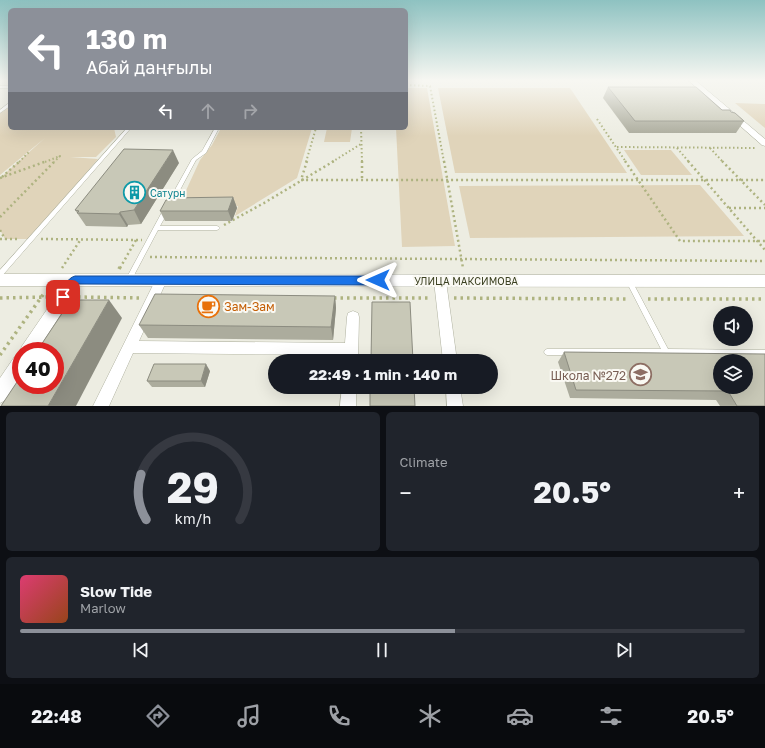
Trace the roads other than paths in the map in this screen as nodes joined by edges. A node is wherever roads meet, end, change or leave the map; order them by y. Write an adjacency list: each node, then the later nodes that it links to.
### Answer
1 (714, 99): 5 (street)
2 (8, 106): 3 (lane)
3 (0, 112)
4 (730, 122): 5 (lane)
5 (741, 122): 8 (street)
6 (127, 130): 11 (lane)
7 (216, 130): 9 (lane)
8 (765, 143)
9 (157, 228): 10 (lane); 14 (lane)
10 (217, 228)
11 (0, 274)
12 (0, 280): 13 (street, УЛИЦА МАКСИМОВА)
13 (75, 280): 14 (street, УЛИЦА МАКСИМОВА); 20 (street)
14 (129, 280): 15 (street, УЛИЦА МАКСИМОВА)
15 (161, 280): 16 (street, УЛИЦА МАКСИМОВА); 21 (street)
16 (440, 281): 17 (street, УЛИЦА МАКСИМОВА); 27 (street)
17 (629, 281): 18 (street, УЛИЦА МАКСИМОВА); 23 (lane)
18 (765, 281)
19 (353, 317): 26 (street)
20 (34, 342)
21 (129, 347): 25 (street); 32 (street)
22 (547, 352): 23 (lane)
23 (666, 353): 24 (lane)
24 (765, 353)
25 (323, 354)
26 (351, 354)
27 (449, 354)
28 (12, 376): 29 (street)
29 (0, 394)
30 (349, 394): 33 (street)
31 (454, 394): 34 (street)
32 (101, 406)
33 (348, 406)
34 (455, 406)

